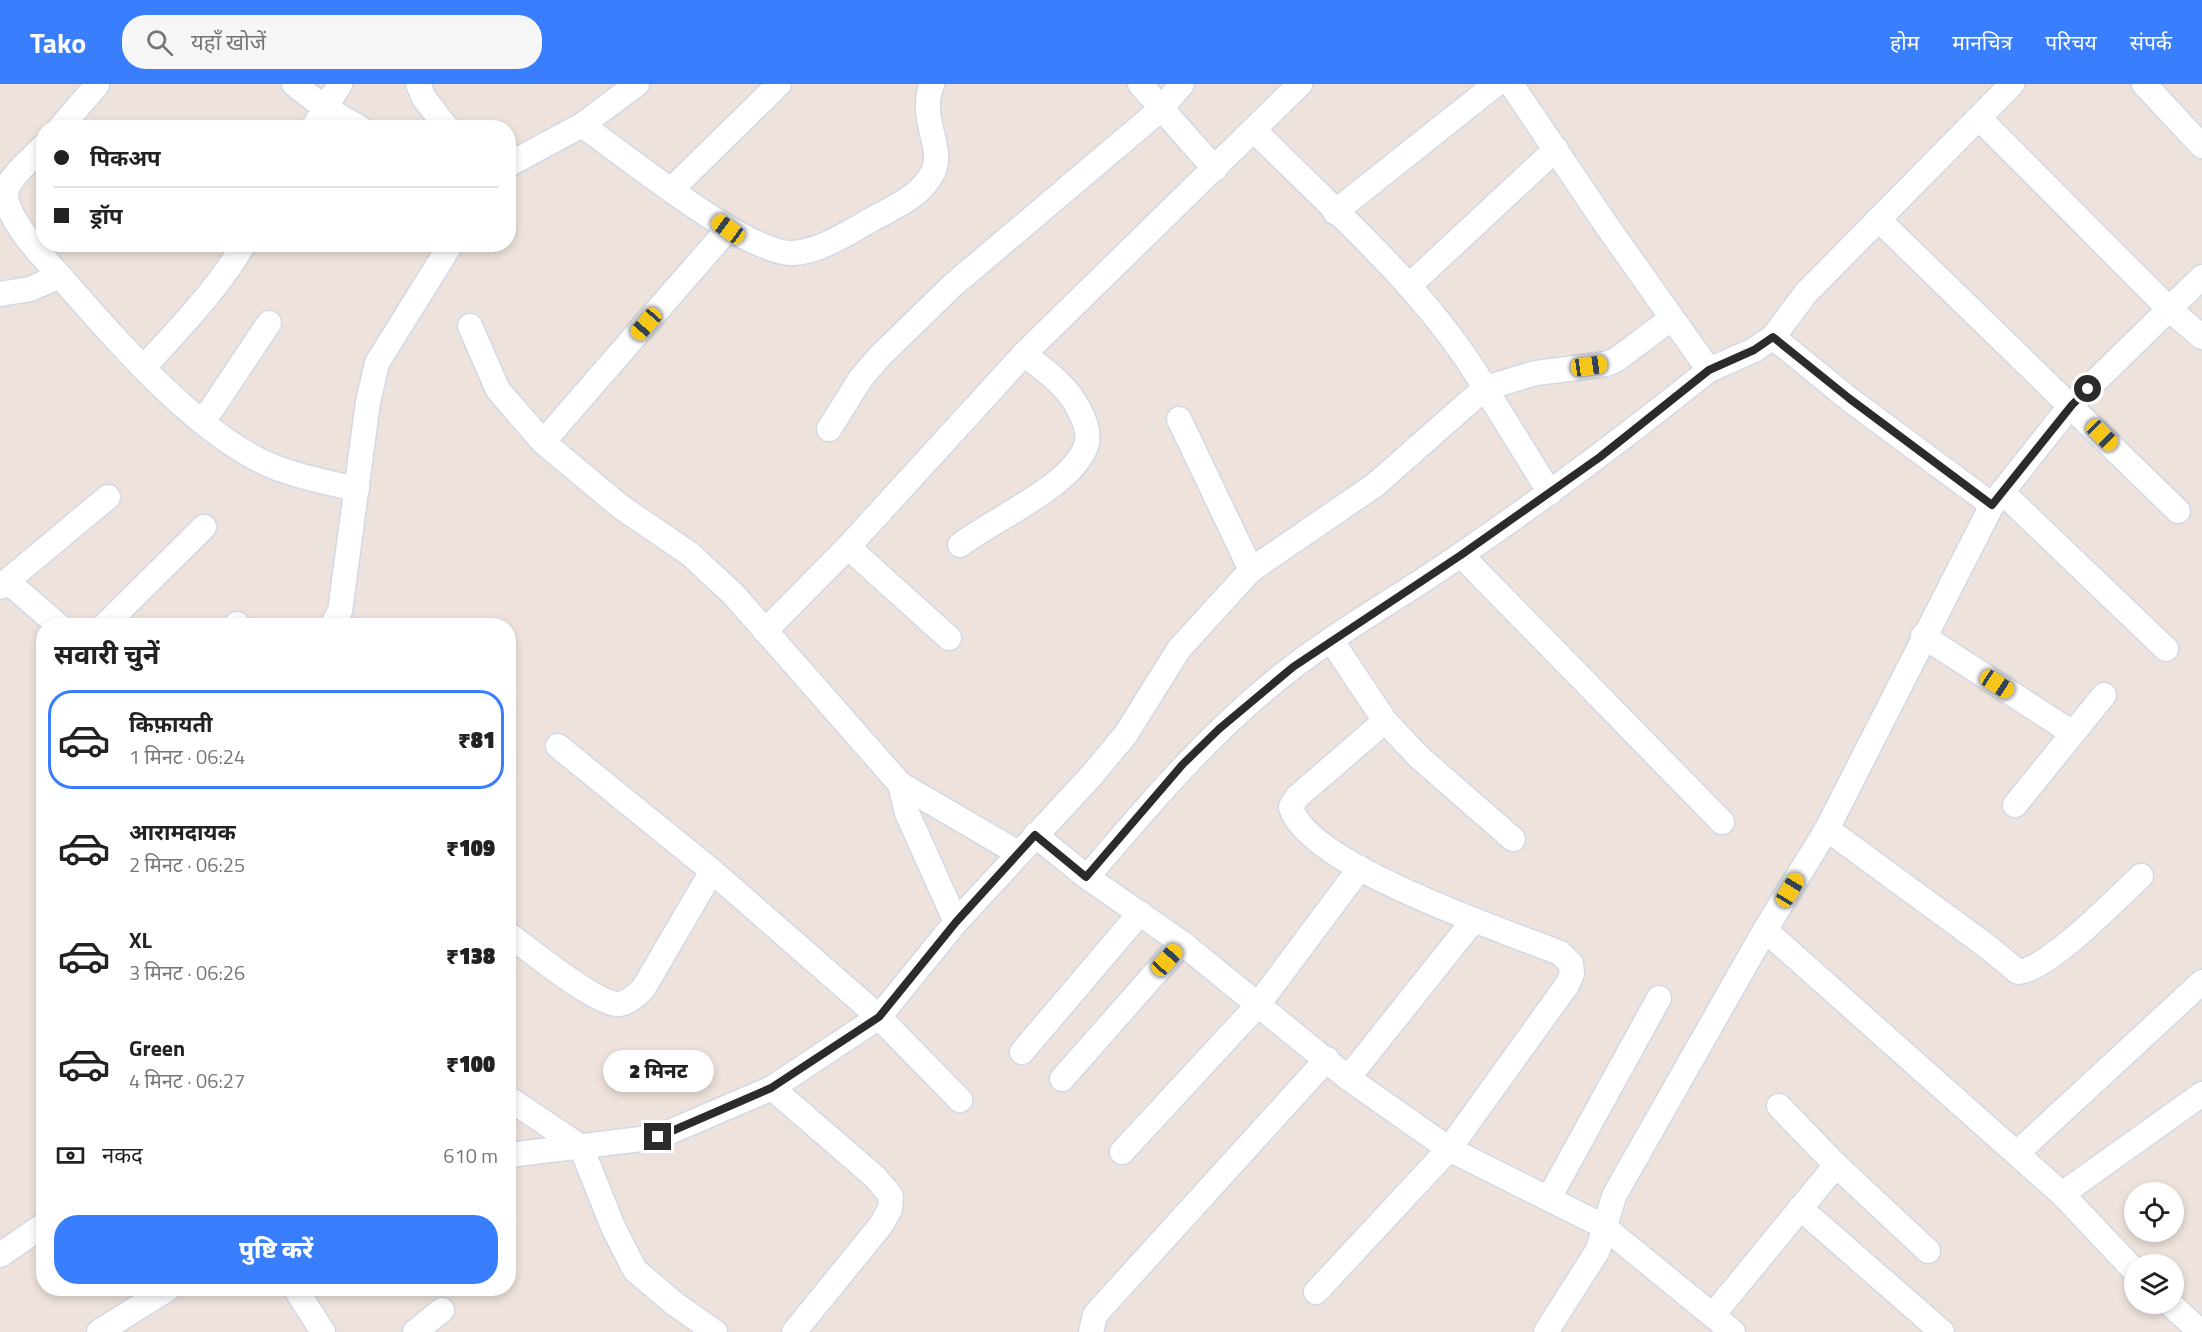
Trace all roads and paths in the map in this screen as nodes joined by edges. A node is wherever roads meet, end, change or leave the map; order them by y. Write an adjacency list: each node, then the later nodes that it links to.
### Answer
1 (294, 84): 16 (street)
2 (340, 84): 16 (street)
3 (418, 84): 19 (street)
4 (637, 84): 20 (street)
5 (779, 84): 27 (street)
6 (932, 84): 30 (street)
7 (1140, 84): 15 (street)
8 (1182, 84): 15 (street)
9 (1300, 84): 21 (street)
10 (1496, 84): 28 (street)
11 (1511, 84): 23 (street)
12 (2012, 84): 17 (street)
13 (2144, 84): 22 (street)
14 (97, 85): 18 (street)
15 (1161, 109): 26 (street); 52 (street)
16 (319, 118)
17 (1980, 119): 29 (street); 39 (street)
18 (67, 120)
19 (441, 120)
20 (582, 125): 25 (street); 27 (street)
21 (1254, 130): 26 (street); 28 (street)
22 (2202, 146)
23 (1556, 149): 37 (street); 40 (street)
24 (36, 154): 31 (street)
25 (516, 161)
26 (1215, 169): 45 (street)
27 (672, 189): 30 (street)
28 (1335, 212): 37 (street)
29 (1878, 219): 43 (street); 49 (street)
30 (728, 229): 53 (street)
31 (36, 249)
32 (38, 252): 35 (street)
33 (239, 252): 46 (street)
34 (446, 252): 54 (street)
35 (60, 276): 38 (street); 46 (street)
36 (2202, 277): 39 (street)
37 (1409, 286): 48 (street)
38 (0, 294)
39 (2170, 310): 44 (street); 49 (street)
40 (1672, 318): 47 (street); 48 (street)
41 (269, 323): 51 (street)
42 (470, 326): 53 (street)
43 (1773, 337): 47 (street); 57 (street)
44 (2202, 337)
45 (1024, 354): 60 (street); 61 (street)
46 (143, 368): 51 (street)
47 (1709, 370): 55 (street)
48 (1485, 388): 55 (street); 63 (street)
49 (2072, 405): 57 (street); 58 (street)
50 (1179, 419): 63 (street)
51 (203, 422): 54 (street)
52 (829, 429)
53 (543, 442): 68 (street)
54 (357, 489): 67 (street)
55 (1550, 493): 62 (street)
56 (108, 497): 64 (street)
57 (1997, 499): 69 (street); 72 (street)
58 (2178, 511)
59 (204, 527): 66 (street)
60 (960, 545)
61 (848, 547): 68 (street); 70 (street)
62 (1461, 555): 71 (street); 79 (street)
63 (1251, 570): 81 (street)
64 (3, 584): 65 (street)
65 (48, 618)
66 (112, 618)
67 (336, 618)
68 (765, 631): 77 (street)
69 (1923, 636): 75 (street); 80 (street)
70 (950, 638)
71 (1331, 640): 74 (street); 87 (street)
72 (2166, 649)
73 (2104, 695): 75 (street)
74 (1385, 721): 82 (street); 84 (street)
75 (2071, 732): 78 (street)
76 (558, 746): 85 (street)
77 (900, 784): 83 (street); 90 (street)
78 (2015, 805)
79 (1722, 822)
80 (1827, 829): 86 (street); 91 (street)
81 (1035, 835): 83 (street); 87 (street)
82 (1513, 839)
83 (1018, 854): 90 (street)
84 (1360, 868): 89 (street); 96 (street)
85 (712, 871): 92 (street); 97 (street)
86 (2141, 876)
87 (1086, 877): 88 (street)
88 (1140, 913): 93 (street); 98 (street)
89 (1473, 921): 100 (street); 108 (street)
90 (956, 922): 97 (street)
91 (1765, 930): 111 (street); 116 (street)
92 (516, 940)
93 (1182, 943): 96 (street); 101 (street)
94 (2202, 982): 111 (street)
95 (1659, 998): 114 (street)
96 (1257, 1006): 99 (street); 109 (street)
97 (879, 1017): 102 (street); 104 (street)
98 (1022, 1052)
99 (1327, 1059): 100 (street); 132 (street)
100 (1348, 1078): 108 (street)
101 (1062, 1079)
102 (771, 1088): 107 (street); 131 (street)
103 (2202, 1094): 113 (street)
104 (960, 1100)
105 (516, 1103): 107 (street)
106 (1779, 1106): 112 (street)
107 (581, 1147): 110 (street); 130 (street)
108 (1449, 1149): 114 (street); 121 (street)
109 (1122, 1152)
110 (516, 1154)
111 (2017, 1154): 113 (street)
112 (1836, 1165): 115 (street); 118 (street)
113 (2062, 1194): 120 (street)
114 (1549, 1198): 116 (street)
115 (1800, 1208): 126 (street); 135 (street)
116 (1603, 1226): 126 (street); 133 (street)
117 (36, 1230): 119 (street)
118 (1928, 1251)
119 (0, 1255)
120 (2124, 1259)
121 (1316, 1292)
122 (156, 1296): 127 (street)
123 (300, 1296): 128 (street)
124 (442, 1310): 129 (street)
125 (2181, 1314): 136 (street)
126 (1713, 1315): 134 (street)
127 (99, 1332)
128 (323, 1332)
129 (415, 1332)
130 (716, 1332)
131 (794, 1332)
132 (1091, 1332)
133 (1546, 1332)
134 (1733, 1332)
135 (1942, 1332)
136 (2201, 1332)

